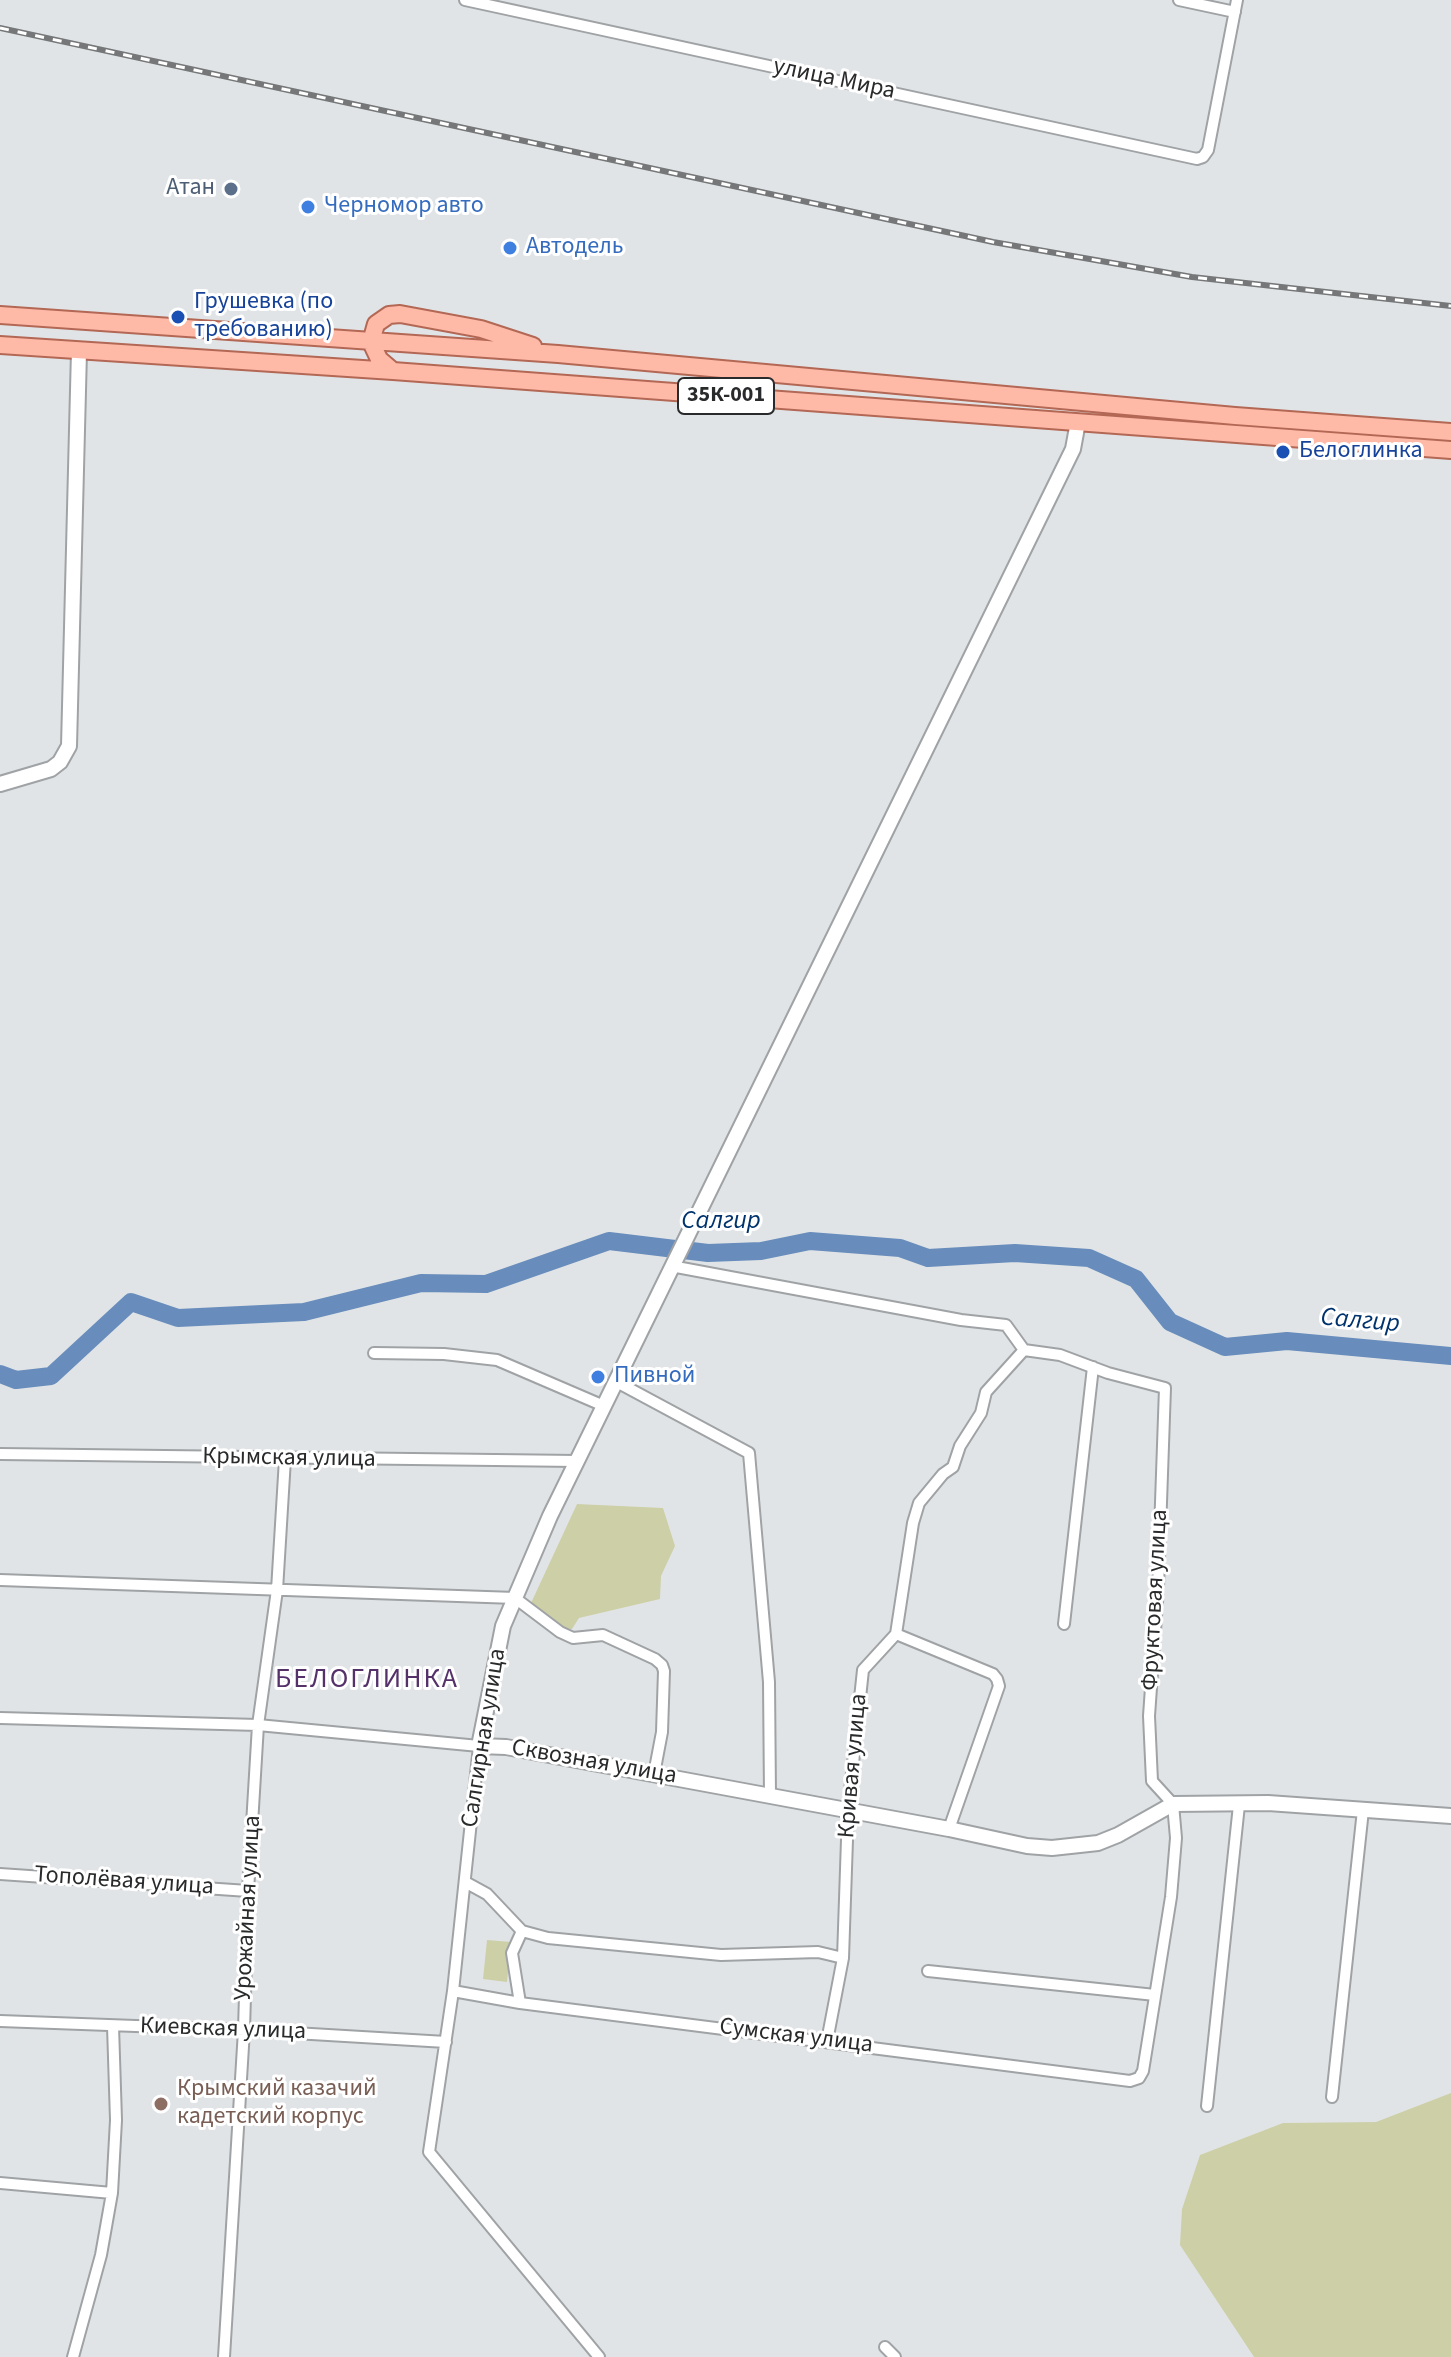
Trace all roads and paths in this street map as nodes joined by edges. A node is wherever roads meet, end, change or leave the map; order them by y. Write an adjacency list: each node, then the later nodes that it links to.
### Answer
1 (465, 0): 3 (street, улица Мира)
2 (1179, 0): 3 (street)
3 (1236, 6)
4 (0, 315): 5 (main road)
5 (372, 336): 8 (main road, 35К-001); 8 (main road); 9 (main road)
6 (0, 345): 7 (main road, 35К-001)
7 (79, 351): 9 (main road, 35К-001); 13 (main road)
8 (558, 354): 11 (main road, 35К-001)
9 (393, 371): 10 (main road, 35К-001)
10 (1078, 422): 12 (main road, 35К-001); 14 (main road, Салгирная улица)
11 (1451, 432)
12 (1451, 450)
13 (0, 784)
14 (672, 1264): 15 (street); 18 (main road, Салгирная улица)
15 (1024, 1350): 17 (street); 27 (street)
16 (374, 1353): 19 (street)
17 (1093, 1367): 26 (street); 33 (street, Фруктовая улица)
18 (615, 1381): 19 (main road, Салгирная улица); 32 (street)
19 (604, 1406): 22 (main road, Салгирная улица)
20 (0, 1454): 21 (street, Крымская улица)
21 (285, 1459): 22 (street, Крымская улица); 24 (street, Урожайная улица)
22 (577, 1461): 25 (main road, Салгирная улица)
23 (0, 1580): 24 (street)
24 (277, 1590): 25 (street); 29 (street, Урожайная улица)
25 (515, 1598): 30 (main road, Салгирная улица); 31 (street)
26 (1064, 1624)
27 (896, 1634): 35 (street, Кривая улица); 38 (street)
28 (0, 1718): 29 (street, Сквозная улица)
29 (258, 1725): 30 (street, Сквозная улица); 41 (street, Урожайная улица)
30 (479, 1746): 31 (main road, Сквозная улица); 40 (street, Салгирная улица)
31 (654, 1774): 32 (main road, Сквозная улица)
32 (770, 1796): 35 (main road, Сквозная улица)
33 (1173, 1804): 34 (main road); 38 (main road, Сквозная улица); 46 (street)
34 (1239, 1805): 36 (main road); 54 (street)
35 (848, 1810): 38 (main road, Сквозная улица); 43 (street, Кривая улица)
36 (1363, 1810): 37 (main road); 53 (street)
37 (1451, 1816)
38 (949, 1829)
39 (0, 1874): 41 (street, Тополёвая улица)
40 (465, 1882): 42 (street); 45 (street, Салгирная улица)
41 (248, 1891): 50 (street, Урожайная улица)
42 (522, 1931): 43 (street); 47 (street)
43 (843, 1958): 51 (street, Кривая улица)
44 (928, 1971): 46 (street)
45 (453, 1991): 47 (street, Сумская улица); 52 (street, Салгирная улица)
46 (1155, 1995): 51 (street, Сумская улица)
47 (520, 2003): 51 (street, Сумская улица)
48 (0, 2021): 49 (street, Киевская улица)
49 (113, 2026): 50 (street, Киевская улица); 56 (street)
50 (244, 2030): 52 (street, Киевская улица); 59 (street, Урожайная улица)
51 (827, 2041)
52 (446, 2042): 60 (street, Салгирная улица)
53 (1332, 2097)
54 (1207, 2106)
55 (0, 2183): 56 (street)
56 (112, 2193): 58 (street)
57 (885, 2347): 61 (street)
58 (73, 2357)
59 (224, 2357)
60 (599, 2357)
61 (895, 2357)

